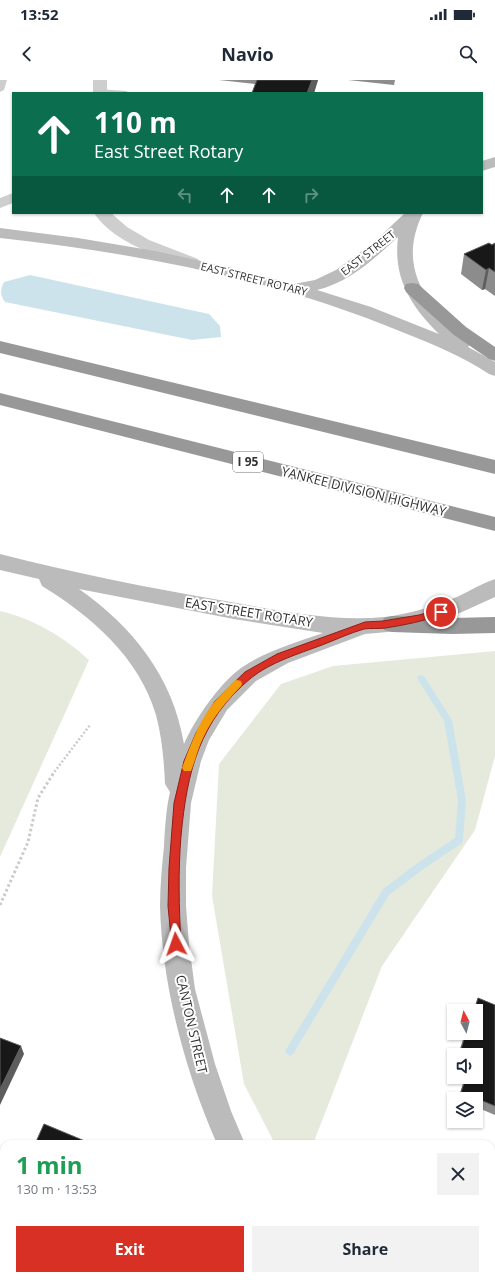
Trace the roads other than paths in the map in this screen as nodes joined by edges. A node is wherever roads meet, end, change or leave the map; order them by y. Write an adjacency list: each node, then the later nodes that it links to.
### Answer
1 (3, 80): 3 (lane)
2 (100, 88): 4 (lane)
3 (0, 90)
4 (121, 92)
5 (495, 162): 6 (main road)
6 (483, 166)
7 (12, 198): 8 (street)
8 (0, 203)
9 (103, 214): 13 (street)
10 (413, 214): 14 (main road, EAST STREET)
11 (414, 214): 15 (main road, EAST STREET)
12 (0, 234): 13 (main road, EAST STREET ROTARY)
13 (208, 268): 14 (main road, EAST STREET ROTARY)
14 (294, 288): 17 (main road, EAST STREET ROTARY)
15 (412, 288): 17 (highway)
16 (0, 347): 19 (highway)
17 (494, 364)
18 (0, 399): 20 (highway, YANKEE DIVISION HIGHWAY / I 95)
19 (495, 467)
20 (495, 524)
21 (0, 562): 22 (main road, EAST STREET ROTARY)
22 (30, 569): 26 (main road, EAST STREET ROTARY); 27 (main road, CANTON STREET)
23 (488, 591): 24 (main road, EAST STREET ROTARY)
24 (392, 624): 25 (highway); 26 (main road, EAST STREET ROTARY)
25 (495, 625)
26 (365, 626): 27 (main road, CANTON STREET)
27 (179, 803): 28 (main road, CANTON STREET)
28 (229, 1140)

